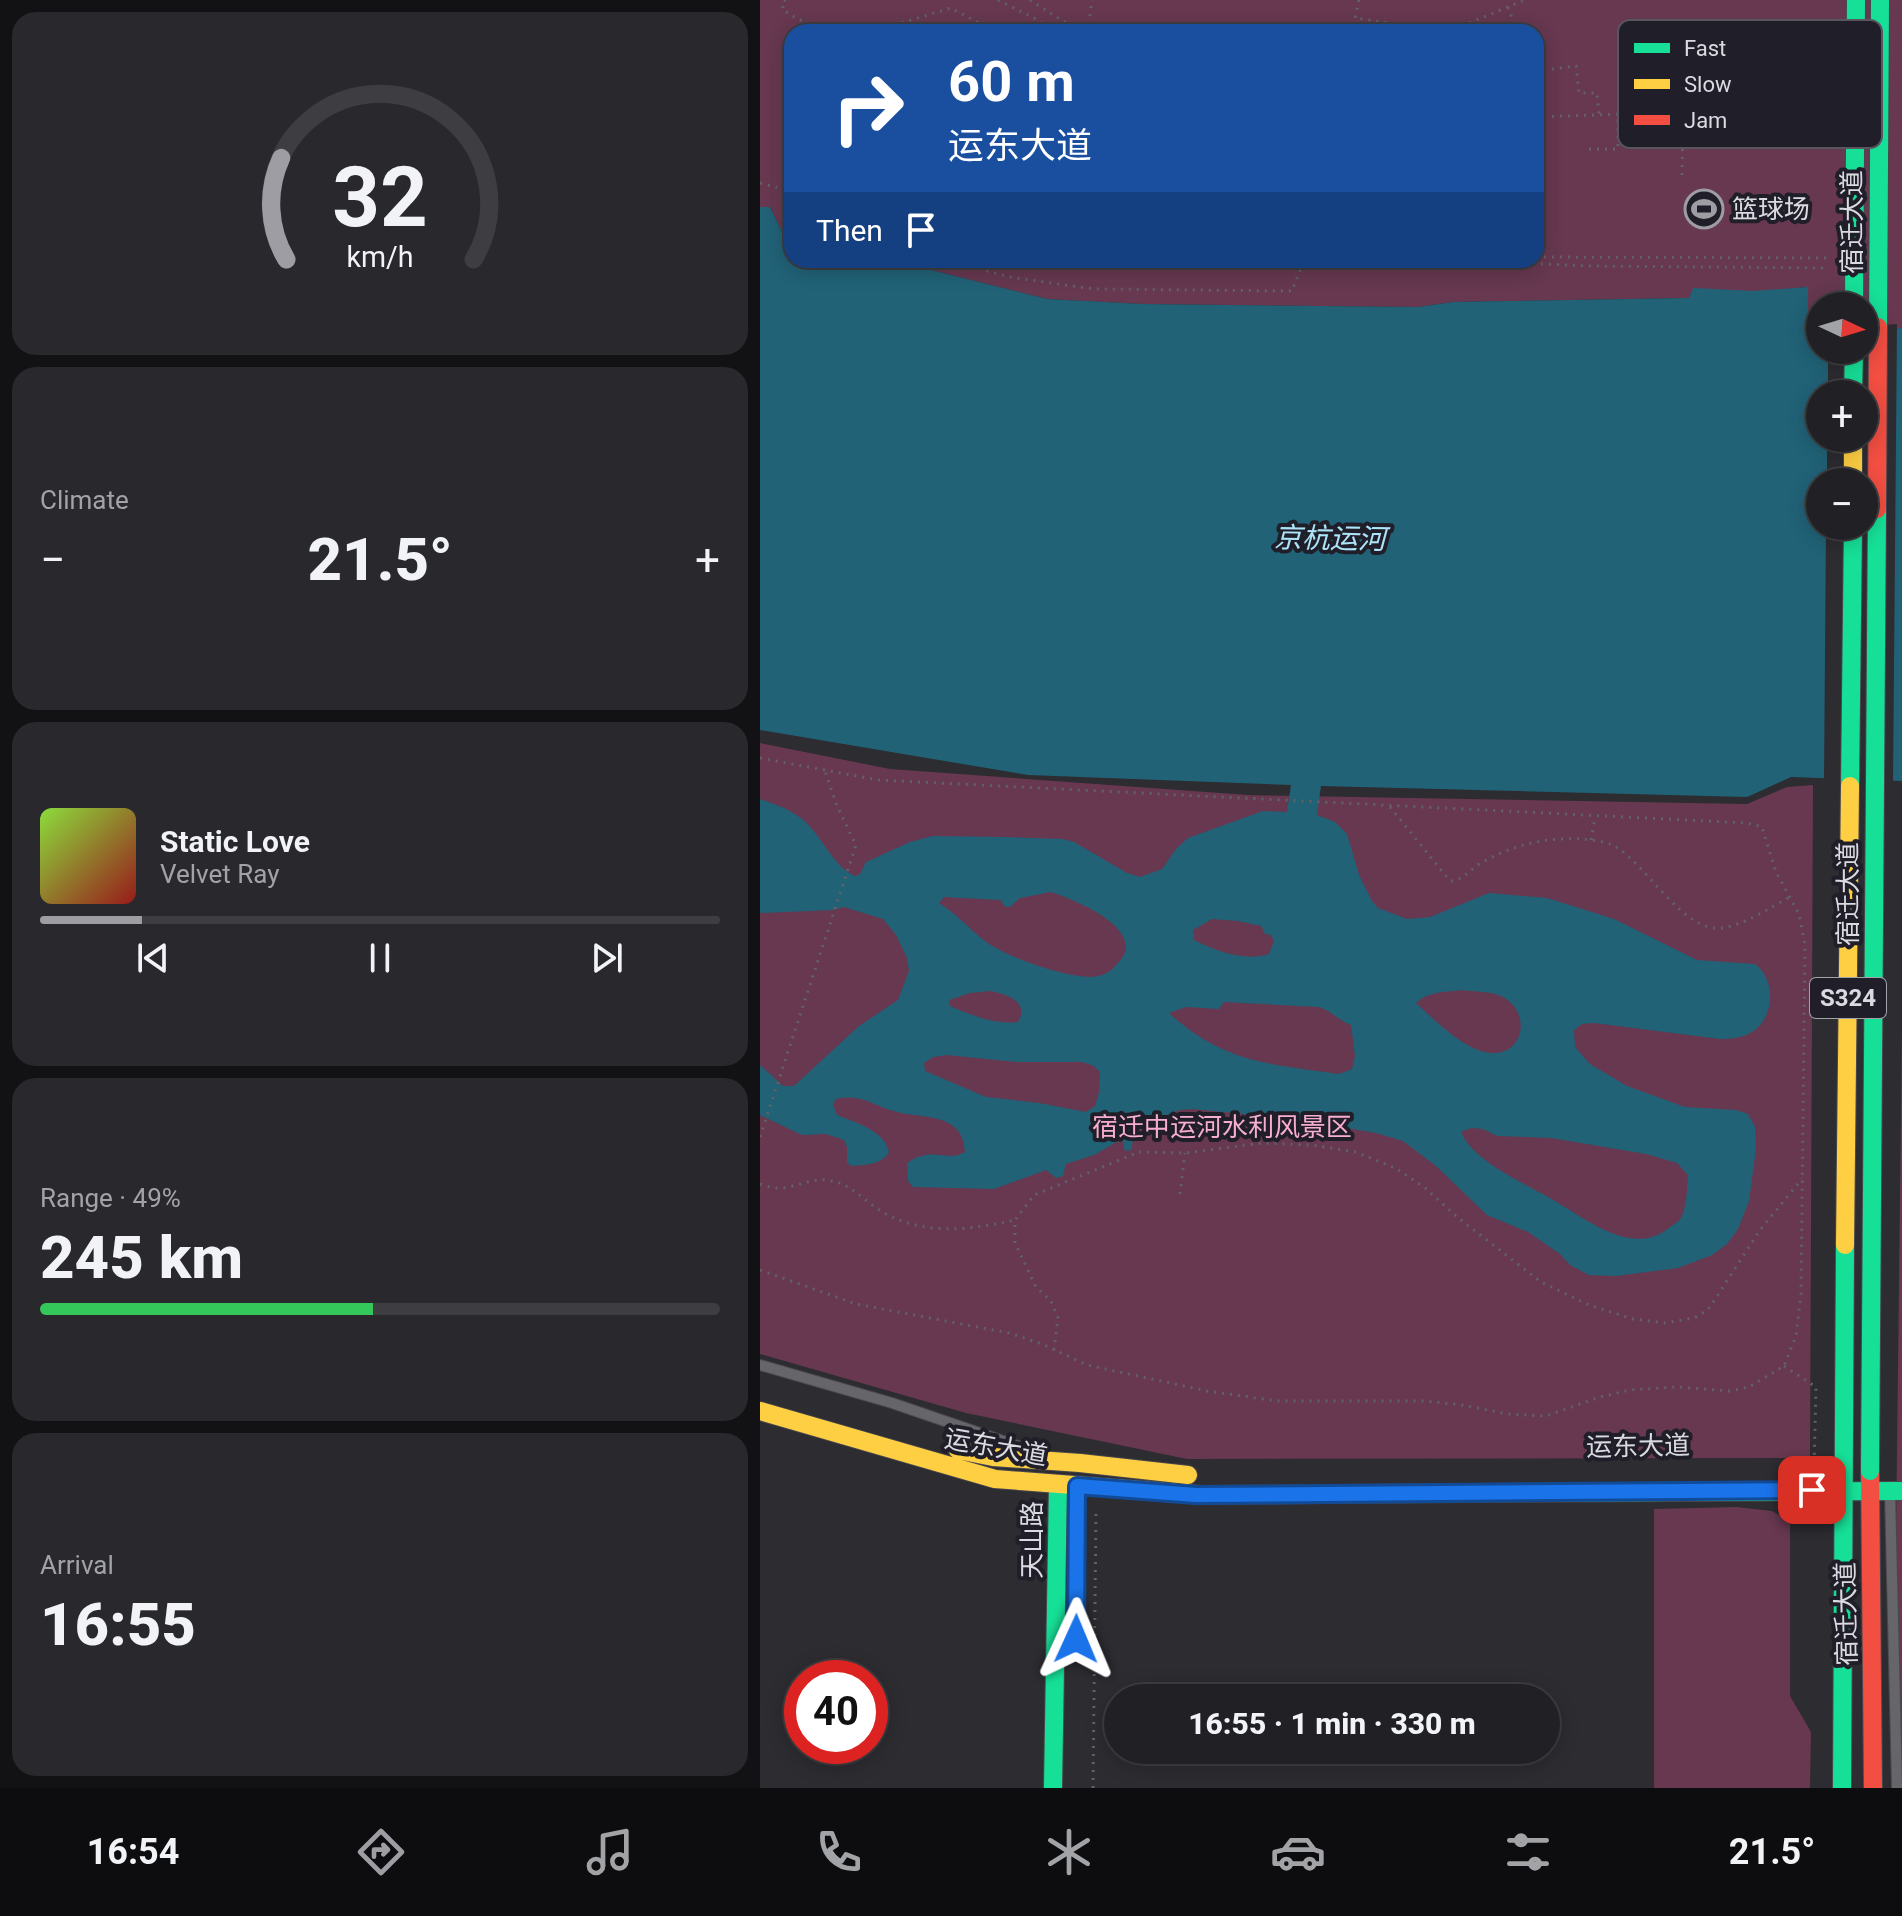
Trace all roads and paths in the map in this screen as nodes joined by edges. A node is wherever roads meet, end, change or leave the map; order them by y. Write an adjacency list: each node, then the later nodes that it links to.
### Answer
1 (784, 0): 12 (path)
2 (998, 0): 15 (path)
3 (1030, 0): 16 (path)
4 (1092, 0): 17 (path)
5 (1359, 0): 18 (path)
6 (1525, 0): 9 (path)
7 (1856, 0): 10 (main road, 宿迁大道, bridge)
8 (1880, 0): 11 (main road, 宿迁大道 / S324, bridge)
9 (1508, 7): 19 (path); 20 (path)
10 (1856, 20)
11 (1880, 20)
12 (817, 24)
13 (893, 24): 14 (path)
14 (980, 24)
15 (1043, 24)
16 (1068, 24)
17 (1089, 24)
18 (1396, 24)
19 (1467, 24)
20 (1514, 24)
21 (1544, 70): 23 (path)
22 (1618, 114): 23 (path); 28 (path)
23 (1599, 115): 24 (path)
24 (1544, 117)
25 (1682, 148): 29 (path)
26 (1855, 148): 38 (main road, 宿迁大道, bridge)
27 (1880, 148): 61 (main road, 宿迁大道 / S324, bridge)
28 (1589, 149)
29 (1682, 177)
30 (760, 183): 31 (path)
31 (784, 189)
32 (1544, 257): 33 (path)
33 (1838, 259)
34 (1544, 264): 37 (path)
35 (977, 268): 36 (path)
36 (1301, 268)
37 (1839, 268)
38 (1854, 292)
39 (1853, 540): 60 (main road, 宿迁大道 / S324)
40 (760, 758): 41 (path)
41 (825, 770): 42 (path); 46 (path)
42 (1389, 806): 43 (path); 44 (path)
43 (1595, 816): 44 (path); 45 (path)
44 (1591, 840): 45 (path)
45 (1790, 897): 48 (path)
46 (760, 1137)
47 (1185, 1153): 48 (path); 50 (path); 51 (path)
48 (1802, 1179): 55 (path)
49 (760, 1184): 51 (path)
50 (1180, 1194)
51 (1015, 1220): 53 (path)
52 (760, 1270): 53 (path)
53 (1054, 1350): 55 (path)
54 (760, 1365): 58 (lane)
55 (1784, 1366): 59 (path)
56 (760, 1392): 58 (main road, 运东大道)
57 (760, 1411): 65 (main road, 运东大道)
58 (1065, 1462): 62 (main road, 运东大道)
59 (1814, 1470): 60 (main road)
60 (1842, 1470): 61 (main road); 64 (main road, 宿迁大道 / S324)
61 (1878, 1471): 66 (main road, 宿迁大道 / S324)
62 (1213, 1476)
63 (1096, 1488): 64 (main road, 运东大道); 65 (main road, 运东大道); 69 (path)
64 (1842, 1490): 66 (main road, 运东大道); 70 (main road, 宿迁大道 / S324)
65 (1071, 1491): 68 (main road, 天山路)
66 (1871, 1491): 67 (main road, 运东大道); 71 (main road, 宿迁大道 / S324)
67 (1896, 1491): 72 (lane)
68 (1053, 1788)
69 (1093, 1788)
70 (1842, 1788)
71 (1873, 1788)
72 (1897, 1788)

